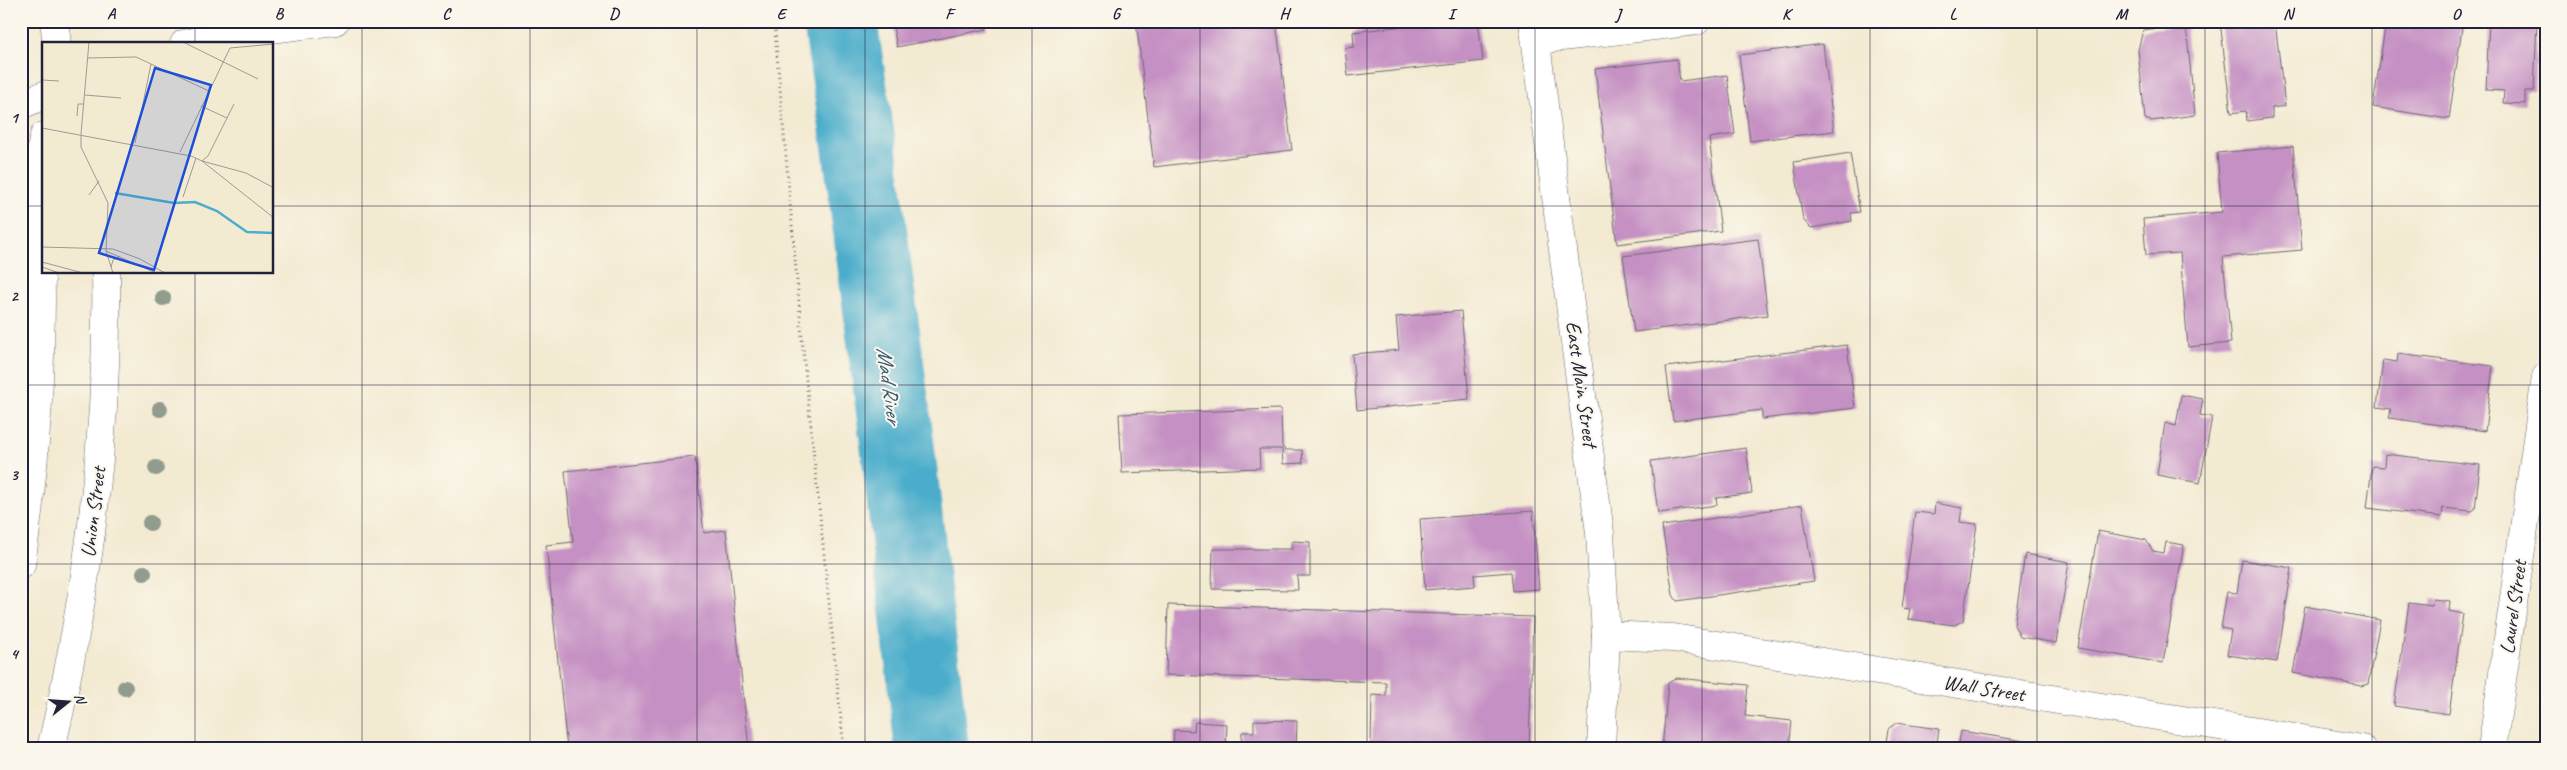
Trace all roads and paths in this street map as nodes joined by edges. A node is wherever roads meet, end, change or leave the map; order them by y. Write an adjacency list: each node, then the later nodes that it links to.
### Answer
1 (54, 21): 6 (main road)
2 (335, 21): 7 (main road)
3 (774, 21): 19 (path)
4 (1696, 21): 5 (main road)
5 (1535, 30): 16 (main road, East Main Street)
6 (56, 42)
7 (193, 42)
8 (42, 96): 9 (main road)
9 (21, 105)
10 (42, 155): 13 (main road)
11 (21, 256): 13 (main road)
12 (106, 274): 18 (main road, Union Street)
13 (41, 281): 15 (main road)
14 (2546, 377): 22 (main road, Laurel Street)
15 (21, 565)
16 (1606, 635): 17 (main road, Wall Street); 20 (main road, East Main Street)
17 (2268, 741): 21 (main road, Wall Street)
18 (50, 749)
19 (844, 749)
20 (1601, 749)
21 (2362, 749)
22 (2492, 749)

